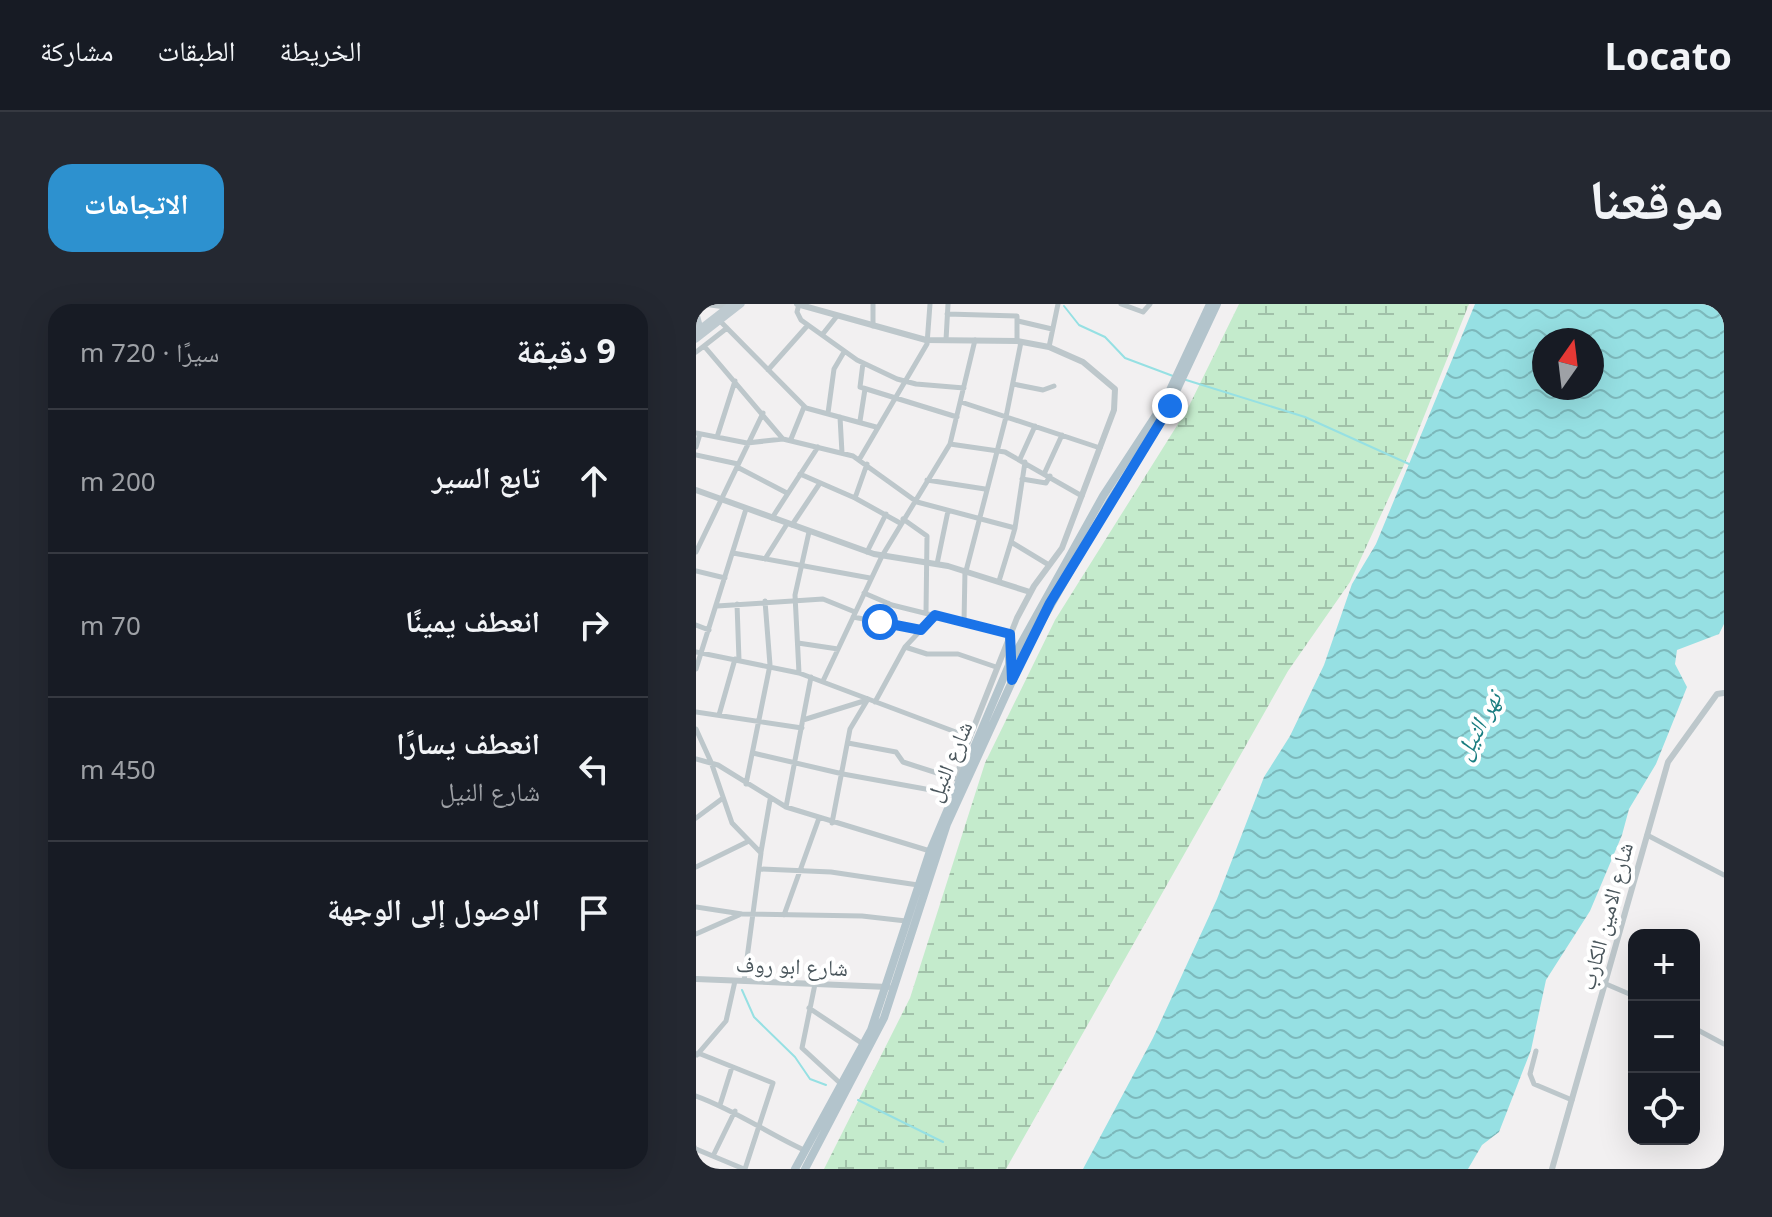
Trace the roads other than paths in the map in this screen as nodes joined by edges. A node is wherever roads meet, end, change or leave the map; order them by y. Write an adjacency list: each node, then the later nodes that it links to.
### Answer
1 (707, 304): 12 (street)
2 (742, 304): 12 (street); 18 (main road)
3 (798, 304): 14 (street); 20 (street)
4 (873, 304): 21 (street)
5 (930, 304): 28 (street)
6 (948, 304): 16 (street)
7 (1064, 304): 13 (street)
8 (1121, 304): 9 (street)
9 (1150, 304)
10 (1210, 304): 37 (main road)
11 (1217, 304): 37 (main road)
12 (726, 305): 24 (main road)
13 (1057, 307): 23 (street)
14 (822, 308): 17 (street)
15 (696, 314): 24 (main road)
16 (947, 314): 19 (street); 29 (street)
17 (837, 316): 21 (street); 25 (street)
18 (720, 321): 22 (street); 24 (main road)
19 (1018, 321): 23 (street); 31 (street)
20 (808, 325): 25 (street); 38 (street)
21 (873, 327): 28 (street)
22 (727, 328): 26 (street); 38 (street)
23 (1052, 329): 33 (street)
24 (701, 331): 26 (street); 27 (main road)
25 (822, 335): 35 (street)
26 (714, 338): 32 (street)
27 (696, 339)
28 (929, 340): 29 (street); 40 (street)
29 (946, 340): 30 (street)
30 (975, 340): 31 (street); 44 (street)
31 (1019, 341): 33 (street); 41 (street)
32 (704, 346): 34 (street); 39 (street)
33 (1049, 347): 66 (street)
34 (696, 352)
35 (844, 352): 36 (street); 50 (street)
36 (863, 363): 40 (street); 45 (street)
37 (1183, 369): 43 (main road)
38 (768, 370): 48 (street)
39 (735, 380): 49 (street); 59 (street)
40 (903, 381): 44 (street); 46 (street)
41 (1013, 384): 42 (street); 53 (street)
42 (1054, 386)
43 (1175, 387): 133 (main road, شارع النيل); 138 (main road, شارع النيل)
44 (964, 388): 47 (street)
45 (865, 389): 46 (street); 54 (street)
46 (894, 396): 52 (street); 56 (street)
47 (961, 402): 52 (street); 53 (street)
48 (804, 407): 50 (street); 61 (street)
49 (763, 412): 60 (street); 62 (street)
50 (828, 413): 51 (street)
51 (840, 417): 54 (street); 68 (street)
52 (957, 417): 63 (street)
53 (1006, 417): 55 (street); 67 (street)
54 (860, 421): 56 (street)
55 (1035, 426): 58 (street); 71 (street)
56 (876, 427): 70 (street)
57 (698, 433): 59 (street); 64 (street)
58 (1062, 435): 66 (street); 75 (street)
59 (717, 437): 62 (street)
60 (783, 439): 61 (street); 62 (street)
61 (791, 439): 65 (street)
62 (747, 443): 73 (street)
63 (950, 444): 67 (street); 77 (street)
64 (696, 447)
65 (818, 447): 68 (street); 74 (street)
66 (1100, 448): 82 (street)
67 (996, 450): 71 (street); 79 (street)
68 (842, 453): 70 (street)
69 (696, 455): 73 (street)
70 (859, 460): 72 (street)
71 (1022, 460): 75 (street); 76 (street)
72 (867, 464): 83 (street); 85 (street)
73 (737, 466): 81 (street); 84 (street)
74 (800, 474): 78 (street); 81 (street)
75 (1048, 474): 76 (street); 82 (street)
76 (1022, 479): 93 (street)
77 (927, 480): 79 (street); 85 (street)
78 (820, 483): 83 (street); 92 (street)
79 (985, 489): 90 (street)
80 (696, 490): 84 (street)
81 (787, 493): 89 (street)
82 (1082, 496): 105 (street)
83 (855, 498): 88 (street)
84 (721, 501): 86 (street); 95 (street)
85 (914, 501): 87 (street); 91 (street)
86 (746, 509): 89 (street); 99 (street)
87 (948, 511): 90 (street); 103 (street)
88 (886, 514): 91 (street); 98 (street)
89 (772, 518): 92 (street)
90 (978, 518): 93 (street); 107 (street)
91 (901, 521): 100 (street); 102 (street)
92 (790, 524): 94 (street); 101 (street)
93 (1015, 528): 96 (street)
94 (809, 532): 98 (street); 104 (street)
95 (699, 540): 97 (street)
96 (1011, 542): 105 (street); 110 (street)
97 (696, 552)
98 (867, 552): 100 (street)
99 (733, 553): 101 (street); 108 (street)
100 (882, 556): 102 (street); 109 (street)
101 (765, 559): 104 (street)
102 (927, 563): 103 (street); 118 (street)
103 (937, 564): 107 (street)
104 (801, 565): 109 (street); 113 (street)
105 (1049, 565): 111 (street)
106 (696, 571): 108 (street)
107 (966, 571): 110 (street); 122 (street)
108 (725, 578): 117 (street)
109 (870, 578): 112 (street)
110 (999, 581): 111 (street)
111 (1030, 592): 126 (street)
112 (864, 593): 115 (street); 119 (street)
113 (795, 599): 114 (street); 119 (street); 127 (street)
114 (765, 601): 116 (street); 132 (street)
115 (888, 603): 118 (street); 121 (street)
116 (737, 604): 117 (street); 131 (street)
117 (717, 606): 124 (street)
118 (926, 613): 120 (street)
119 (854, 614): 121 (street); 129 (street)
120 (935, 615): 122 (street); 125 (street)
121 (880, 622): 125 (street)
122 (964, 623): 126 (street)
123 (696, 625): 124 (street)
124 (709, 630): 130 (street)
125 (921, 630): 128 (street)
126 (1009, 635): 133 (main road); 134 (street)
127 (798, 643): 129 (street); 136 (street)
128 (905, 647): 134 (street); 141 (street)
129 (838, 649): 139 (street)
130 (699, 653): 131 (street); 135 (street)
131 (737, 659): 132 (street); 143 (street)
132 (770, 665): 136 (street); 144 (street)
133 (1009, 665): 138 (main road); 156 (main road, شارع النيل)
134 (996, 667): 148 (street)
135 (696, 669)
136 (799, 673): 137 (street)
137 (811, 677): 139 (street); 145 (street)
138 (1012, 680): 186 (main road, شارع النيل)
139 (823, 681): 141 (street)
140 (1723, 690): 166 (street, شارع الامين الكارب)
141 (872, 700): 145 (street); 148 (street); 149 (street)
142 (696, 712): 143 (street)
143 (719, 715): 144 (street)
144 (759, 720): 146 (street); 150 (street)
145 (803, 720): 146 (street)
146 (802, 728): 153 (street)
147 (696, 729): 152 (street)
148 (969, 737): 156 (street)
149 (848, 743): 155 (street); 156 (street)
150 (753, 753): 153 (street); 157 (street)
151 (696, 759): 152 (street)
152 (711, 762): 154 (street); 158 (street)
153 (795, 763): 155 (street); 162 (street)
154 (733, 774): 157 (street); 158 (street)
155 (843, 774): 159 (street); 165 (street)
156 (959, 779): 159 (main road, شارع النيل)
157 (746, 784): 161 (street)
158 (720, 790): 160 (street)
159 (953, 794): 168 (main road, شارع النيل)
160 (723, 798): 163 (street); 167 (street)
161 (770, 800): 162 (street); 169 (street)
162 (786, 807): 164 (street)
163 (696, 818)
164 (819, 818): 165 (street); 172 (street)
165 (832, 823): 168 (street)
166 (1646, 834): 173 (street); 185 (street, شارع الامين الكارب)
167 (749, 841): 169 (street); 170 (street)
168 (930, 851): 174 (main road, شارع النيل)
169 (761, 853): 171 (street)
170 (696, 867)
171 (760, 869): 172 (street); 177 (street)
172 (801, 870): 174 (street); 178 (street)
173 (1724, 875)
174 (918, 886): 179 (main road, شارع النيل)
175 (696, 907): 176 (street)
176 (742, 914): 177 (street); 180 (street)
177 (752, 914): 178 (street); 183 (street)
178 (784, 915): 179 (street)
179 (907, 921): 186 (main road, شارع النيل)
180 (696, 934)
181 (696, 979): 182 (street, شارع ابو روف)
182 (735, 981): 183 (street, شارع ابو روف); 193 (street)
183 (744, 981): 184 (street, شارع ابو روف)
184 (815, 984): 186 (street, شارع ابو روف); 188 (street)
185 (1606, 984): 187 (street); 197 (street, شارع الامين الكارب)
186 (891, 988): 191 (main road, شارع النيل); 206 (main road, شارع النيل)
187 (1628, 993)
188 (809, 1008): 191 (street); 195 (street)
189 (1700, 1031): 190 (street)
190 (1724, 1044)
191 (864, 1045): 195 (main road, شارع النيل)
192 (1536, 1051): 197 (street)
193 (697, 1054): 194 (street)
194 (732, 1067): 198 (street); 200 (street)
195 (842, 1084): 202 (main road, شارع النيل)
196 (696, 1096): 198 (street)
197 (1572, 1100): 207 (street, شارع الامين الكارب)
198 (720, 1105): 199 (street)
199 (735, 1111): 200 (street); 203 (street)
200 (758, 1126): 202 (street); 204 (street)
201 (696, 1149): 203 (street)
202 (804, 1150): 205 (main road, شارع النيل)
203 (713, 1156): 204 (street)
204 (744, 1169)
205 (795, 1169)
206 (805, 1169)
207 (1552, 1169)

